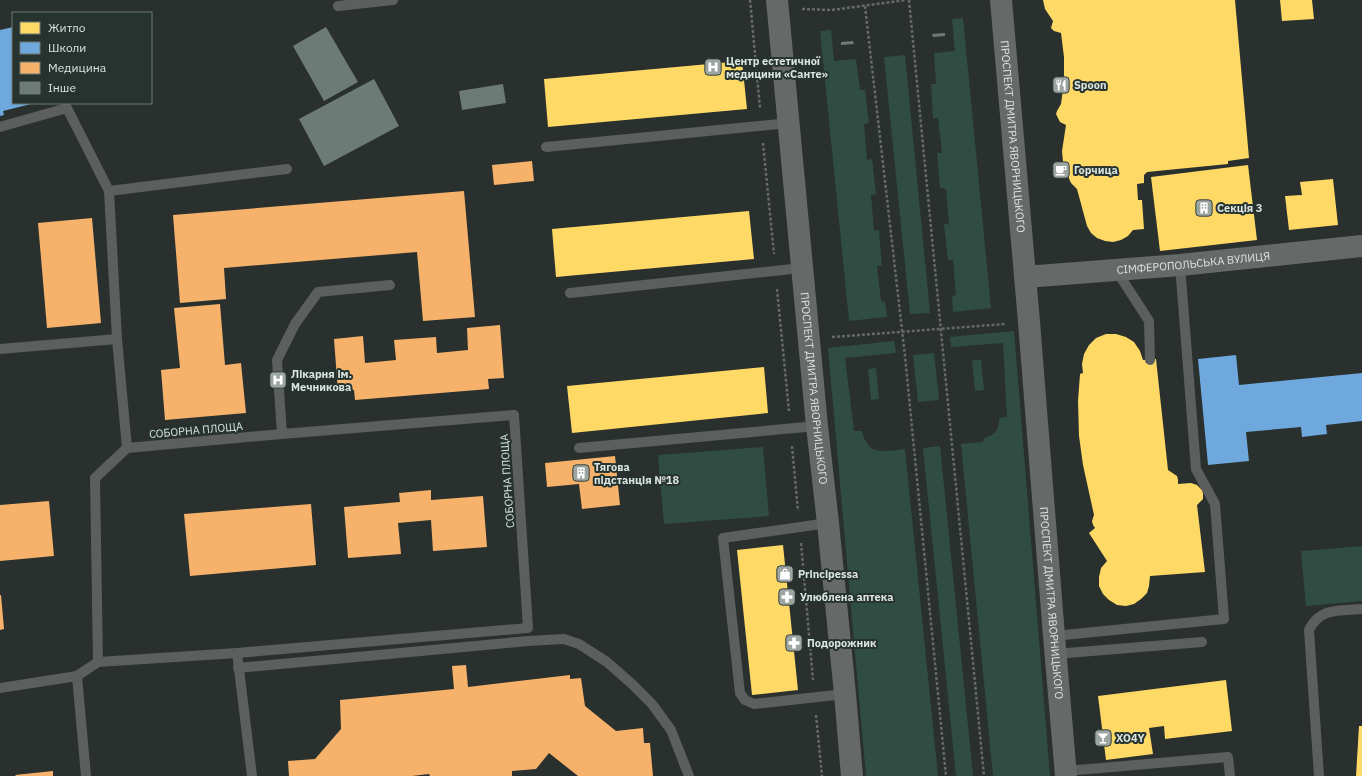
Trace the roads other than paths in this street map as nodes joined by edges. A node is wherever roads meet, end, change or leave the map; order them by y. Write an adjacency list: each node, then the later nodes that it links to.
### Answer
1 (393, 0): 4 (lane)
2 (1000, 0): 14 (main road, ПРОСПЕКТ ДМИТРА ЯВОРНИЦЬКОГО)
3 (786, 5): 5 (main road, ПРОСПЕКТ ДМИТРА ЯВОРНИЦЬКОГО)
4 (338, 6)
5 (789, 123): 7 (lane); 12 (main road, ПРОСПЕКТ ДМИТРА ЯВОРНИЦЬКОГО)
6 (0, 127): 9 (lane)
7 (546, 146)
8 (287, 169): 9 (lane)
9 (110, 190): 17 (lane)
10 (1362, 246): 11 (main road, СІМФЕРОПОЛЬСЬКА ВУЛИЦЯ)
11 (1180, 265): 13 (main road, СІМФЕРОПОЛЬСЬКА ВУЛИЦЯ); 27 (lane)
12 (802, 268): 16 (lane); 20 (main road, ПРОСПЕКТ ДМИТРА ЯВОРНИЦЬКОГО)
13 (1116, 270): 14 (main road, СІМФЕРОПОЛЬСЬКА ВУЛИЦЯ); 19 (lane)
14 (1025, 277): 27 (main road, ПРОСПЕКТ ДМИТРА ЯВОРНИЦЬКОГО)
15 (390, 286): 21 (lane)
16 (570, 292)
17 (117, 339): 18 (lane); 22 (lane)
18 (0, 349)
19 (1150, 360)
20 (817, 426): 23 (lane); 24 (main road, ПРОСПЕКТ ДМИТРА ЯВОРНИЦЬКОГО)
21 (282, 434): 22 (lane, СОБОРНА ПЛОЩА); 28 (lane, СОБОРНА ПЛОЩА)
22 (127, 448): 29 (lane)
23 (579, 448)
24 (828, 523): 33 (main road, ПРОСПЕКТ ДМИТРА ЯВОРНИЦЬКОГО); 33 (lane)
25 (1362, 609): 40 (lane)
26 (1202, 642): 27 (lane)
27 (1054, 645): 34 (main road, ПРОСПЕКТ ДМИТРА ЯВОРНИЦЬКОГО)
28 (237, 653): 29 (lane, СОБОРНА ПЛОЩА); 30 (lane)
29 (98, 662): 31 (lane, СОБОРНА ПЛОЩА)
30 (238, 668): 36 (lane); 37 (lane)
31 (77, 676): 32 (lane, СОБОРНА ПЛОЩА); 35 (lane)
32 (0, 688)
33 (845, 694): 38 (main road, ПРОСПЕКТ ДМИТРА ЯВОРНИЦЬКОГО)
34 (1066, 774): 39 (lane)
35 (86, 776)
36 (252, 776)
37 (689, 776)
38 (852, 776)
39 (1230, 776)
40 (1319, 776)

